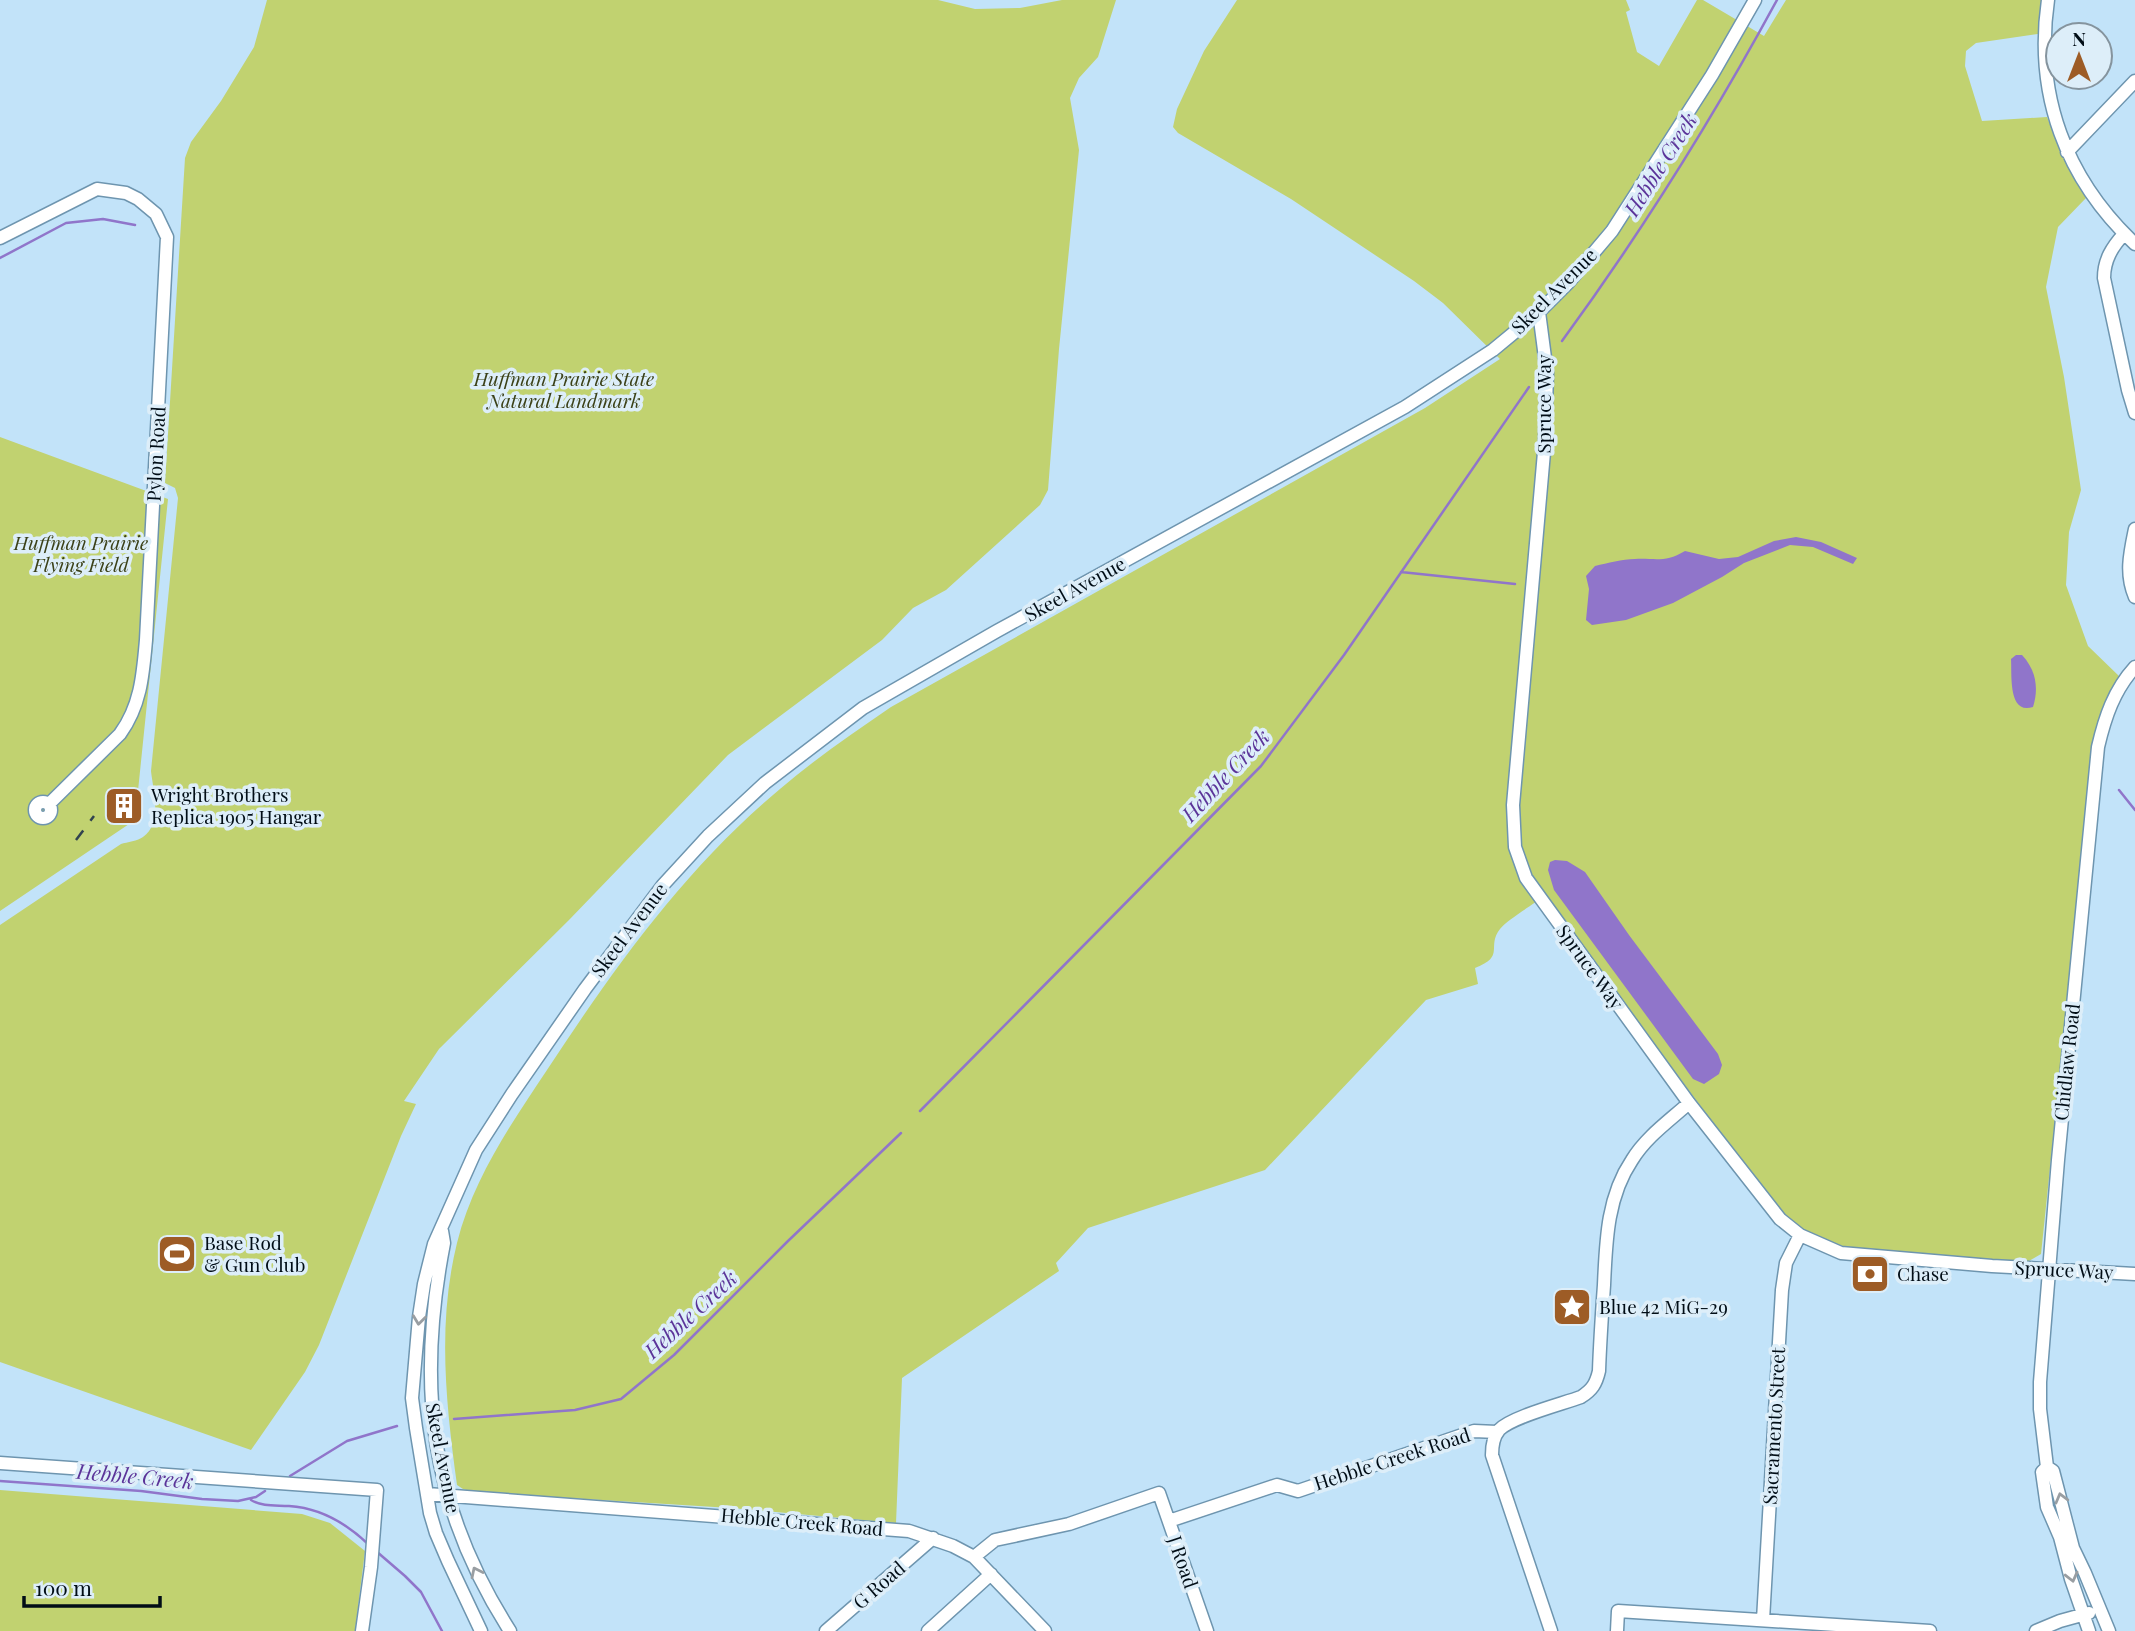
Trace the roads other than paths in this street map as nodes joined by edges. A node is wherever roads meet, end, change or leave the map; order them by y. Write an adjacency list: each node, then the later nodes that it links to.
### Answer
1 (1755, 0): 8 (street, Skeel Avenue)
2 (2048, 0): 4 (street)
3 (2135, 80): 4 (street)
4 (2067, 152): 5 (street)
5 (2124, 234): 7 (street); 9 (street)
6 (0, 238): 13 (street, Pylon Road)
7 (2135, 244)
8 (1539, 312): 14 (street, Spruce Way); 15 (street, Skeel Avenue)
9 (2135, 413)
10 (2135, 529): 11 (street)
11 (2135, 597)
12 (2135, 667): 17 (street, Chidlaw Road)
13 (49, 804)
14 (1689, 1103): 16 (street, Spruce Way); 19 (street)
15 (442, 1231): 22 (street, Skeel Avenue, one-way to 22); 23 (street, Skeel Avenue)
16 (1800, 1235): 17 (street, Spruce Way); 30 (street, Sacramento Street)
17 (2049, 1270): 18 (street, Spruce Way); 21 (street, Chidlaw Road)
18 (2135, 1274)
19 (1497, 1432): 24 (street, Hebble Creek Road); 39 (street)
20 (0, 1463): 32 (street)
21 (2047, 1468): 28 (street, Chidlaw Road, one-way to 21); 29 (street, Chidlaw Road, one-way to 29)
22 (426, 1494): 23 (street, Hebble Creek Road); 33 (street, Skeel Avenue)
23 (447, 1495): 25 (street, Hebble Creek Road); 34 (street, Skeel Avenue, one-way to 23)
24 (1169, 1521): 26 (street, J Road); 38 (street, J Road)
25 (933, 1538): 26 (street, Hebble Creek Road); 35 (street, G Road)
26 (974, 1557): 27 (street, Hebble Creek Road)
27 (991, 1574): 36 (street); 37 (street, Hebble Creek Road)
28 (2099, 1609): 29 (street); 45 (street, Chidlaw Road)
29 (2083, 1615): 31 (street); 44 (street, Chidlaw Road)
30 (1763, 1620): 40 (street); 41 (street)
31 (2069, 1620): 42 (street); 43 (street)
32 (362, 1631)
33 (481, 1631)
34 (510, 1631)
35 (826, 1631)
36 (928, 1631)
37 (1045, 1631)
38 (1207, 1631)
39 (1551, 1631)
40 (1617, 1631)
41 (1930, 1631)
42 (2036, 1631)
43 (2048, 1631)
44 (2089, 1631)
45 (2109, 1631)

